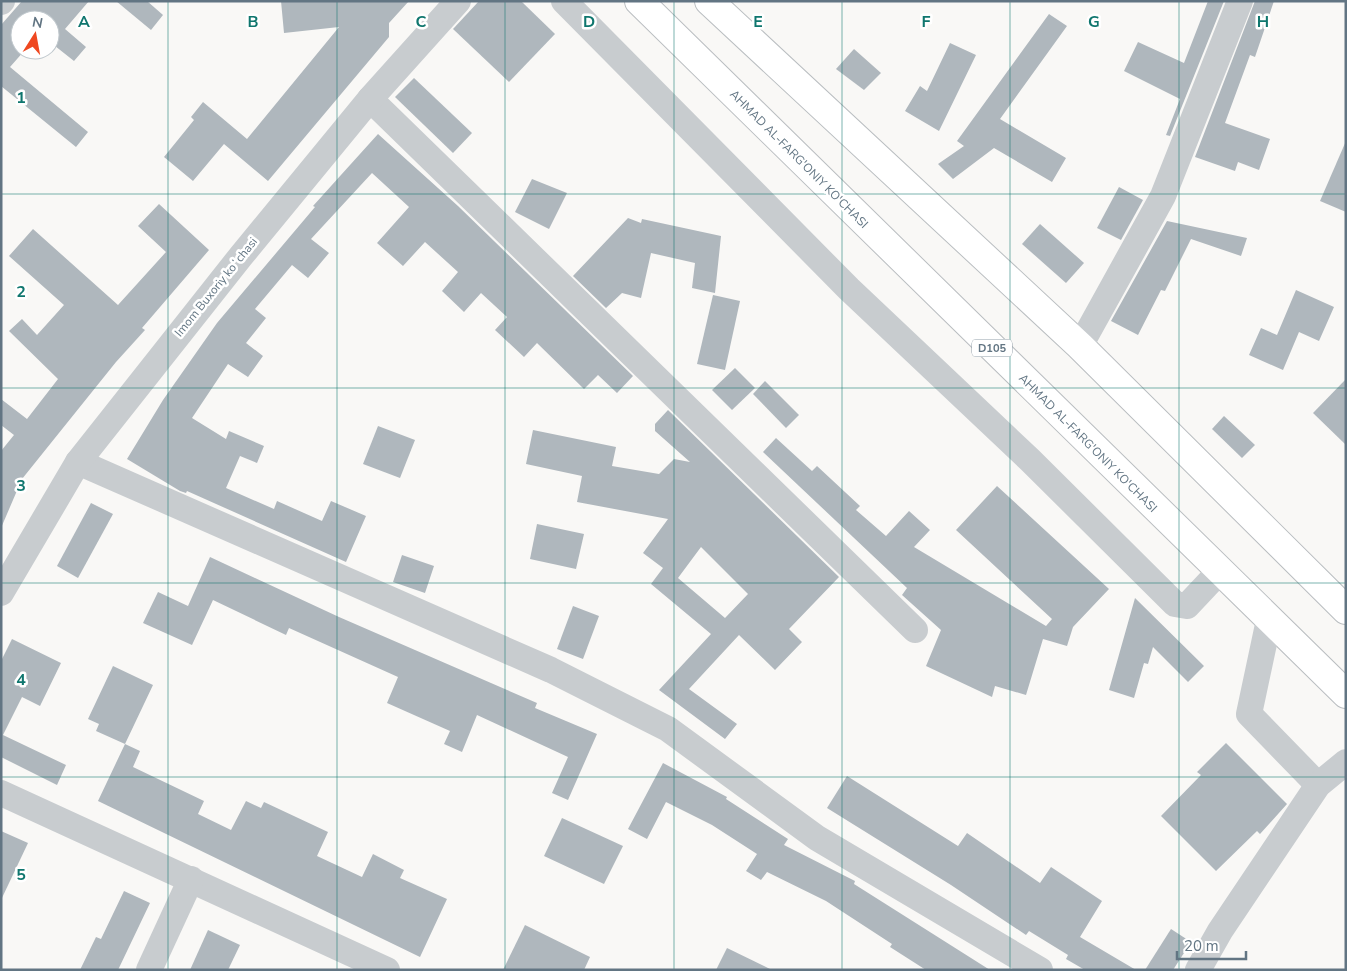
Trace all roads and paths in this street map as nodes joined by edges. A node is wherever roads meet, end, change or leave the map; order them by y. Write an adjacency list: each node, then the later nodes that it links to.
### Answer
1 (458, 1): 6 (street, Imom Buxoriy koʻchasi)
2 (564, 1): 9 (street)
3 (639, 1): 9 (highway, AHMAD AL-FARG'ONIY KO'CHASI / D105)
4 (709, 1): 7 (highway)
5 (1240, 1): 7 (street)
6 (370, 99): 8 (street, Imom Buxoriy koʻchasi); 13 (street)
7 (1080, 346): 11 (highway)
8 (78, 462): 10 (street, Imom Buxoriy koʻchasi); 21 (street)
9 (1219, 572): 12 (highway, AHMAD AL-FARG'ONIY KO'CHASI / D105)
10 (1, 593)
11 (1346, 610)
12 (1269, 620): 14 (highway, AHMAD AL-FARG'ONIY KO'CHASI / D105); 16 (street)
13 (915, 630)
14 (1346, 694)
15 (1346, 762): 16 (street)
16 (1318, 785): 22 (street)
17 (1, 793): 18 (street)
18 (191, 879): 19 (street); 20 (street)
19 (149, 970)
20 (387, 970)
21 (1040, 970)
22 (1198, 970)

